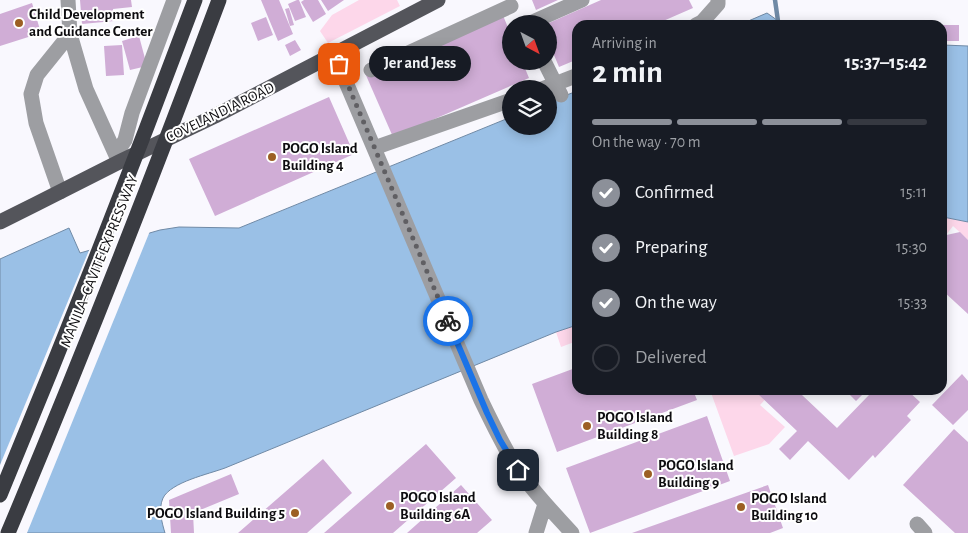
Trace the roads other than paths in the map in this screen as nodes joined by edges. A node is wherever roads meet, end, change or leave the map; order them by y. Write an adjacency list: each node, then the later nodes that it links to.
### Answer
1 (68, 0): 12 (street)
2 (174, 0): 19 (street)
3 (195, 0): 22 (highway, MANILA–CAVITE EXPRESSWAY, bridge)
4 (219, 0): 24 (highway, MANILA–CAVITE EXPRESSWAY, bridge)
5 (438, 0): 13 (main road, COVELANDIA ROAD)
6 (582, 0): 10 (street)
7 (718, 0): 11 (street)
8 (508, 3): 9 (street); 14 (street)
9 (519, 15)
10 (548, 15)
11 (704, 20)
12 (70, 34): 19 (street); 20 (street)
13 (334, 54): 18 (street); 19 (main road, COVELANDIA ROAD)
14 (371, 70)
15 (572, 77): 16 (street)
16 (557, 86)
17 (502, 103): 18 (street)
18 (374, 148): 23 (street)
19 (118, 158): 20 (main road, COVELANDIA ROAD)
20 (60, 192): 21 (main road, COVELANDIA ROAD)
21 (0, 222)
22 (0, 495)
23 (546, 504): 25 (street); 26 (street)
24 (8, 533)
25 (536, 533)
26 (572, 533)

